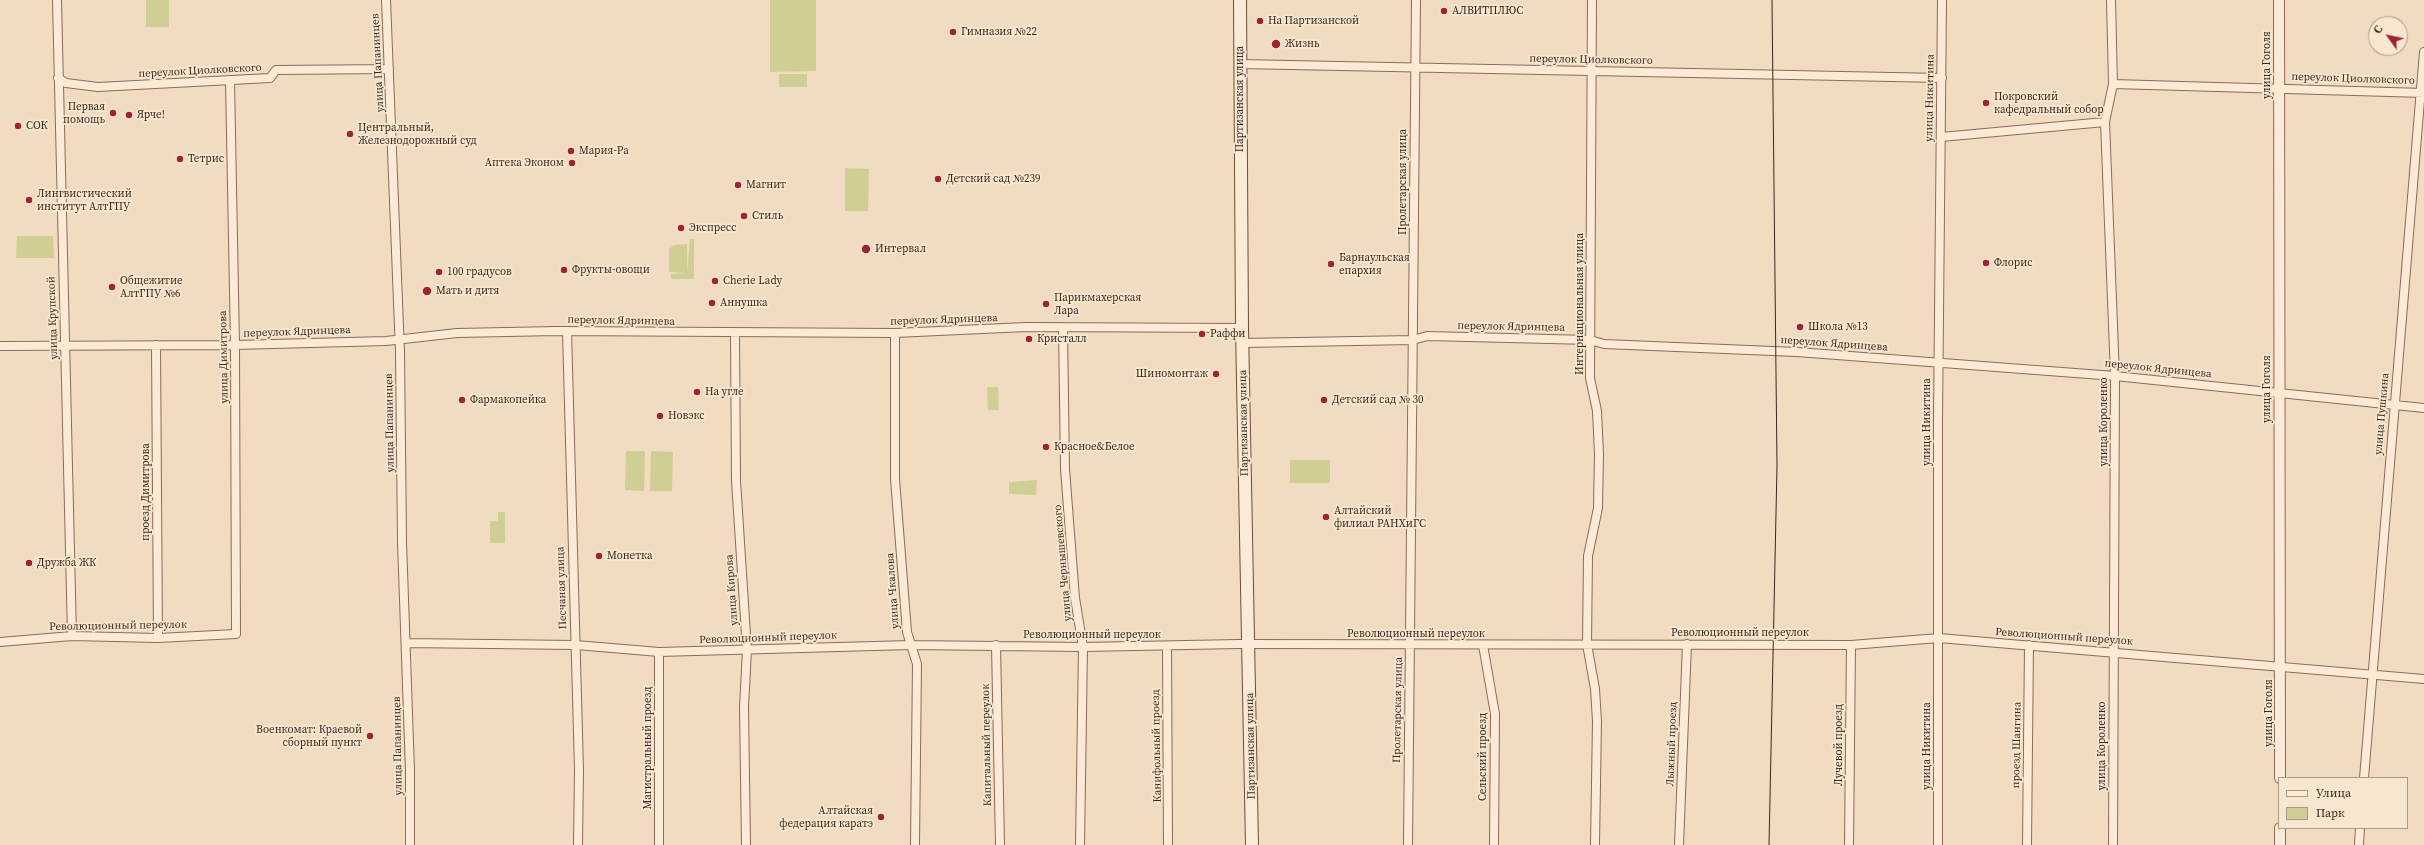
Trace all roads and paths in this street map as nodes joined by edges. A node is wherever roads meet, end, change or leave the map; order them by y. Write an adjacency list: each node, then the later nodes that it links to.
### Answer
1 (57, 0): 14 (street, улица Крупской)
2 (386, 0): 12 (street, улица Папанинцев)
3 (1240, 0): 10 (main road, Партизанская улица)
4 (1416, 0): 11 (street, Пролетарская улица)
5 (1592, 0): 13 (street, Интернациональная улица)
6 (1942, 0): 15 (street, улица Никитина)
7 (2111, 0): 17 (street, улица Короленко)
8 (2279, 0): 18 (street, улица Гоголя)
9 (2424, 52): 19 (street, улица Пушкина)
10 (1240, 64): 11 (street, переулок Циолковского); 23 (main road, Партизанская улица)
11 (1414, 68): 13 (street, переулок Циолковского); 28 (street, Пролетарская улица)
12 (389, 69): 16 (street, переулок Циолковского); 27 (street, улица Папанинцев)
13 (1591, 70): 15 (street, переулок Циолковского); 29 (street, Интернациональная улица)
14 (58, 78): 16 (street, переулок Циолковского); 34 (street, улица Крупской)
15 (1942, 78): 21 (street, улица Никитина)
16 (230, 80): 32 (street, улица Димитрова)
17 (2113, 84): 18 (street, переулок Циолковского); 20 (street, улица Короленко)
18 (2279, 88): 19 (street, переулок Циолковского); 37 (street, улица Гоголя)
19 (2422, 93): 38 (street, улица Пушкина)
20 (2105, 122): 21 (street); 36 (street, улица Короленко)
21 (1941, 137): 35 (street, улица Никитина)
22 (1063, 328): 23 (street, переулок Ядринцева); 26 (street, переулок Ядринцева); 57 (street, улица Чернышевского)
23 (1242, 328): 30 (main road, Партизанская улица)
24 (567, 331): 25 (street, переулок Ядринцева); 27 (street, переулок Ядринцева); 50 (street, Песчаная улица)
25 (735, 333): 26 (street, переулок Ядринцева); 58 (street, улица Кирова)
26 (895, 333): 51 (street, улица Чкалова)
27 (399, 339): 32 (street, переулок Ядринцева); 45 (street, улица Папанинцев)
28 (1413, 340): 29 (street, переулок Ядринцева); 30 (street, переулок Ядринцева); 47 (street, Пролетарская улица)
29 (1590, 340): 35 (street, переулок Ядринцева); 48 (street, Интернациональная улица)
30 (1242, 343): 46 (main road, Партизанская улица)
31 (156, 345): 32 (street, переулок Ядринцева); 34 (street, переулок Ядринцева); 42 (street, проезд Димитрова)
32 (235, 345): 40 (street, улица Димитрова)
33 (0, 346): 34 (street, переулок Ядринцева)
34 (65, 346): 41 (street, улица Крупской)
35 (1939, 362): 36 (street, переулок Ядринцева); 43 (street, улица Никитина)
36 (2115, 376): 37 (street, переулок Ядринцева); 59 (street, улица Короленко)
37 (2279, 393): 38 (street, переулок Ядринцева); 61 (street, улица Гоголя)
38 (2394, 403): 39 (street, переулок Ядринцева); 62 (street, улица Пушкина)
39 (2424, 408)
40 (236, 634): 42 (street, Революционный переулок)
41 (72, 636): 42 (street, Революционный переулок); 44 (street, Революционный переулок)
42 (158, 638)
43 (1939, 638): 53 (street, Революционный переулок); 54 (street, Революционный переулок); 82 (street, улица Никитина)
44 (0, 642)
45 (406, 643): 50 (street, Революционный переулок); 68 (street, улица Папанинцев)
46 (1249, 644): 47 (street, Революционный переулок); 56 (street, Революционный переулок); 76 (main road, Партизанская улица)
47 (1411, 644): 52 (street, Революционный переулок); 77 (street, Пролетарская улица)
48 (1587, 644): 49 (street, Революционный переулок); 52 (street, Революционный переулок); 79 (street, Интернациональная улица)
49 (1687, 644): 53 (street, Революционный переулок); 80 (street, Лыжный проезд)
50 (576, 645): 60 (street, Революционный переулок); 69 (street, Песчаная улица)
51 (910, 645): 55 (street, Революционный переулок); 58 (street, Революционный переулок); 72 (street, улица Чкалова)
52 (1483, 645): 78 (street, Сельский проезд)
53 (1851, 645): 81 (street, Лучевой проезд)
54 (2029, 645): 59 (street, Революционный переулок); 83 (street, проезд Шангина)
55 (996, 646): 57 (street, Революционный переулок); 73 (street, Капитальный переулок)
56 (1167, 646): 57 (street, Революционный переулок); 75 (street, Канифольный проезд)
57 (1083, 647): 74 (street, улица Чернышевского)
58 (747, 650): 60 (street, Революционный переулок); 71 (street, улица Кирова)
59 (2114, 651): 61 (street, Революционный переулок); 84 (street, улица Короленко)
60 (659, 652): 70 (street, Магистральный проезд)
61 (2281, 666): 62 (street, Революционный переулок); 64 (street, улица Гоголя)
62 (2373, 674): 63 (street, Революционный переулок); 65 (street, улица Пушкина)
63 (2424, 679)
64 (2280, 777)
65 (2364, 777)
66 (2280, 829): 85 (street)
67 (2360, 829): 86 (street)
68 (410, 845)
69 (578, 845)
70 (659, 845)
71 (746, 845)
72 (915, 845)
73 (1000, 845)
74 (1080, 845)
75 (1168, 845)
76 (1252, 845)
77 (1408, 845)
78 (1494, 845)
79 (1595, 845)
80 (1679, 845)
81 (1849, 845)
82 (1938, 845)
83 (2027, 845)
84 (2112, 845)
85 (2280, 845)
86 (2359, 845)

